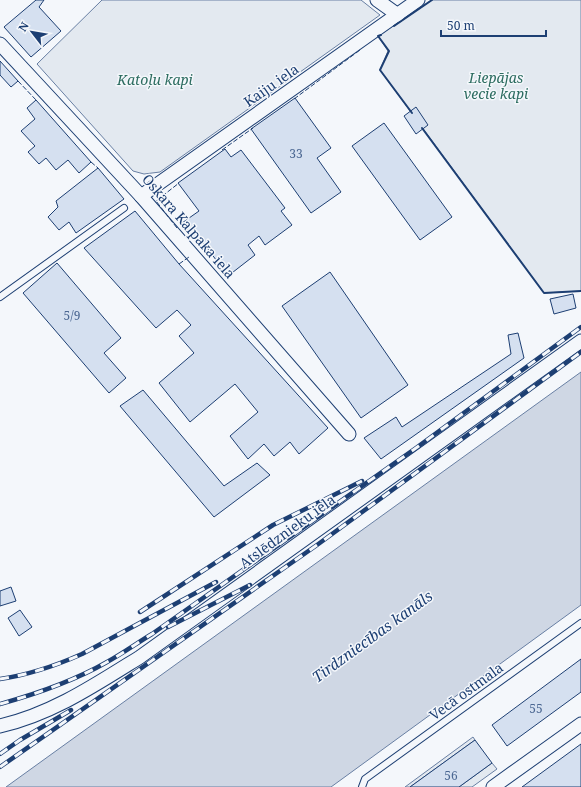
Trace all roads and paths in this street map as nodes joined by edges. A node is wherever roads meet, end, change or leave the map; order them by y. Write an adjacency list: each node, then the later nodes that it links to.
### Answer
1 (377, 0): 3 (street)
2 (418, 0): 3 (street, Kaiju iela)
3 (398, 15): 5 (street, Kaiju iela)
4 (0, 44): 5 (street, Oskara Kalpaka iela)
5 (141, 196): 9 (street, Oskara Kalpaka iela)
6 (124, 208): 7 (lane)
7 (0, 297)
8 (581, 341): 12 (street, Atslēdznieku iela)
9 (349, 434)
10 (581, 623): 13 (lane, Vecā ostmala)
11 (581, 724): 14 (street)
12 (0, 726)
13 (362, 787)
14 (493, 787)

